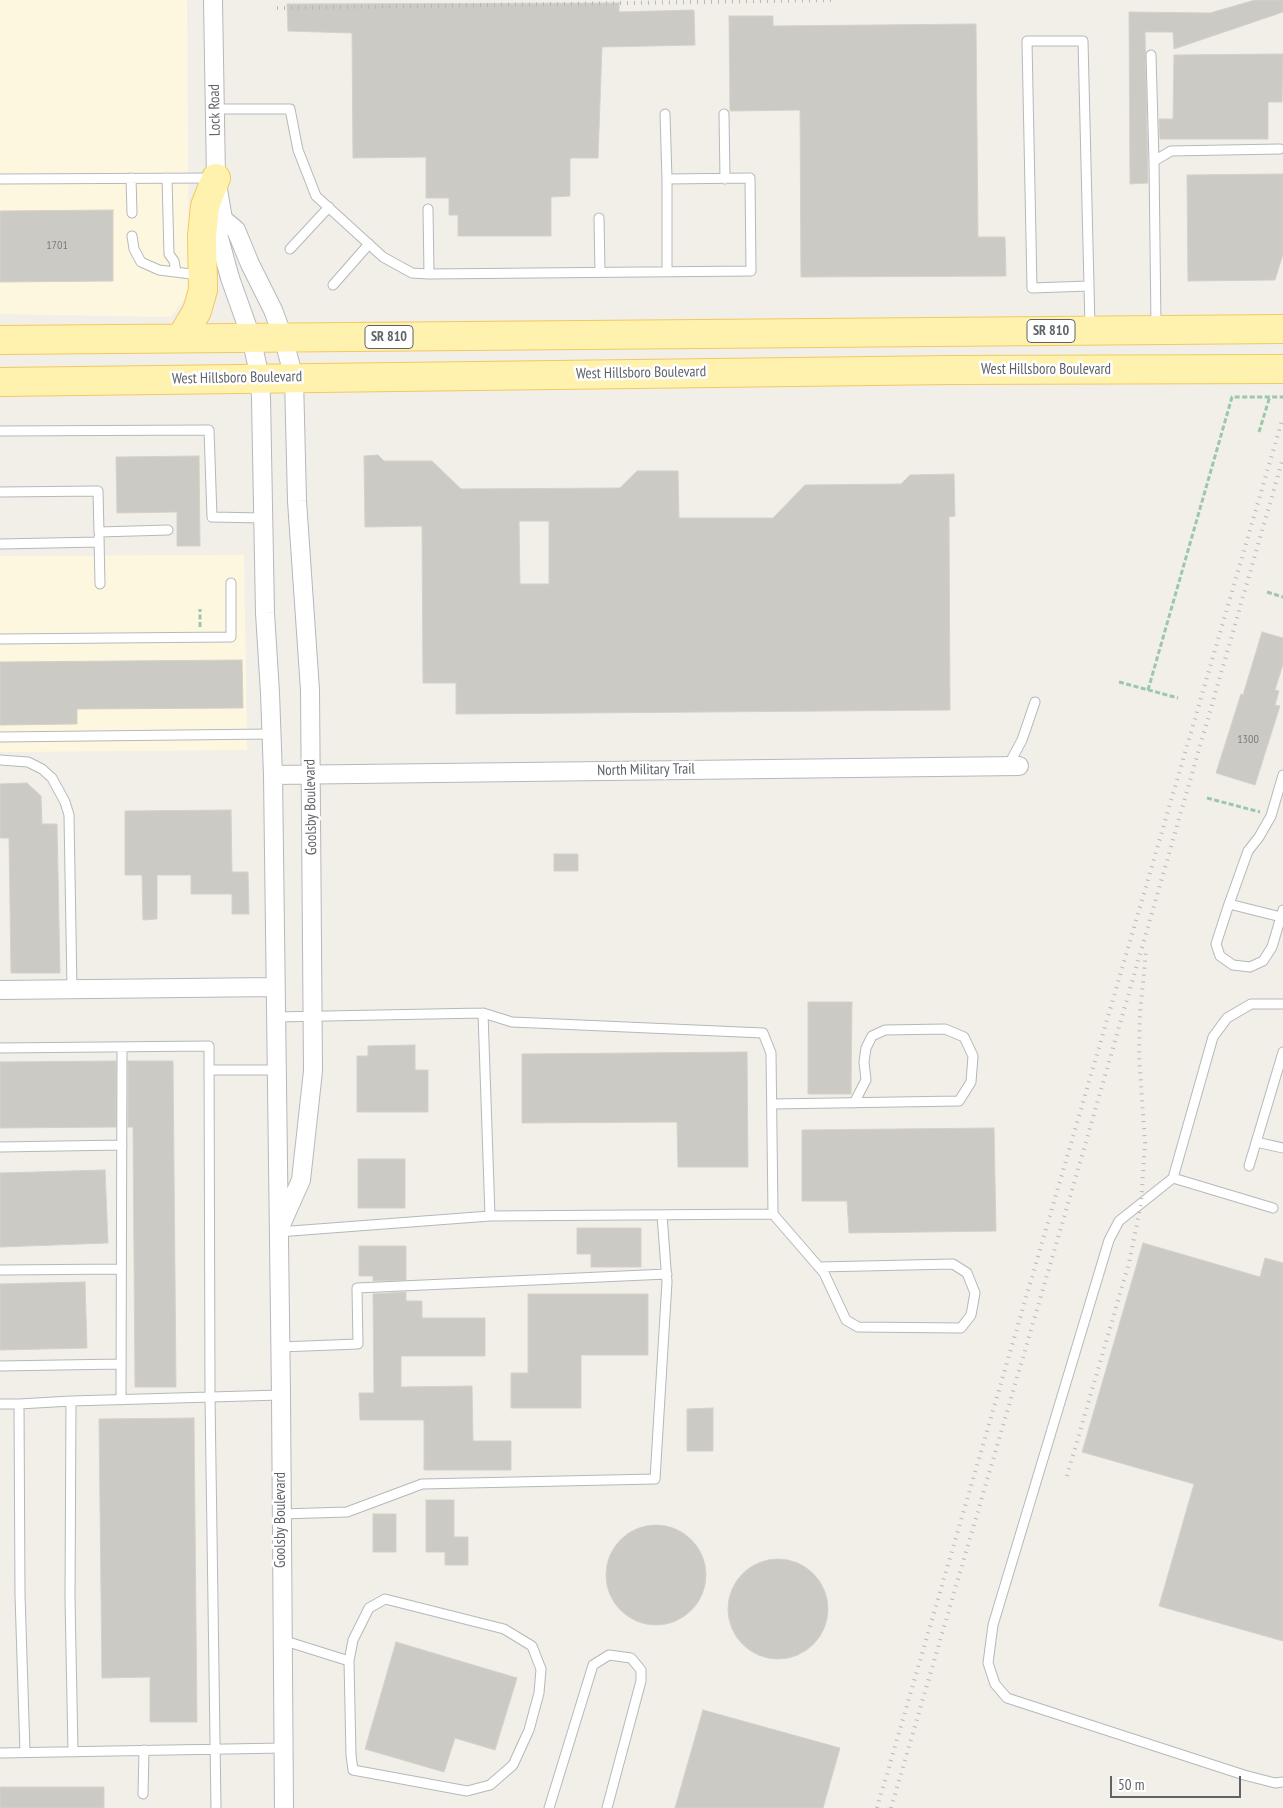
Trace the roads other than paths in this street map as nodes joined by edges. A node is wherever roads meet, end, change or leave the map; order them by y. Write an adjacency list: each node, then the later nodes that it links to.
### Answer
1 (213, 0): 3 (street, Lock Road)
2 (1151, 55): 7 (lane)
3 (215, 109): 10 (street, Lock Road); 14 (lane)
4 (665, 114): 11 (lane)
5 (724, 114): 12 (lane)
6 (1280, 148): 7 (lane)
7 (1154, 161): 30 (lane)
8 (131, 178): 9 (lane); 13 (lane); 16 (lane)
9 (167, 178): 10 (lane); 24 (lane)
10 (216, 178): 18 (street, Lock Road); 24 (main road)
11 (667, 179): 12 (lane); 23 (lane)
12 (725, 179): 23 (lane)
13 (0, 180)
14 (329, 207): 20 (lane); 21 (lane)
15 (428, 209): 25 (lane)
16 (132, 213)
17 (599, 218): 22 (lane)
18 (222, 219): 32 (street); 34 (street, Lock Road)
19 (132, 236): 24 (lane)
20 (369, 244): 25 (lane); 26 (lane)
21 (290, 249)
22 (600, 272): 23 (lane); 25 (lane)
23 (668, 272)
24 (189, 273): 33 (main road)
25 (429, 274)
26 (333, 285)
27 (1089, 286): 27 (lane); 29 (lane)
28 (1283, 329): 30 (main road, SR 810)
29 (1090, 330): 30 (main road, SR 810); 31 (main road, SR 810); 36 (main road)
30 (1156, 330)
31 (718, 334): 32 (main road, SR 810); 37 (main road)
32 (283, 337): 34 (main road, SR 810); 39 (street, Goolsby Boulevard)
33 (181, 338): 34 (main road, SR 810); 35 (main road, SR 810)
34 (251, 338): 38 (street)
35 (0, 340)
36 (1019, 370): 37 (main road, West Hillsboro Boulevard); 40 (main road, West Hillsboro Boulevard)
37 (658, 373): 39 (main road, West Hillsboro Boulevard)
38 (260, 378): 39 (main road, West Hillsboro Boulevard); 41 (main road, West Hillsboro Boulevard); 44 (street, Goolsby Boulevard)
39 (294, 378): 57 (street, Goolsby Boulevard)
40 (1277, 379)
41 (0, 382)
42 (0, 431): 44 (lane)
43 (0, 492): 46 (lane)
44 (263, 518): 53 (street, Goolsby Boulevard)
45 (168, 530): 46 (lane)
46 (99, 532): 47 (lane)
47 (99, 542): 48 (lane); 50 (lane)
48 (0, 544)
49 (231, 583): 51 (lane)
50 (100, 584)
51 (0, 639)
52 (1035, 702): 56 (lane)
53 (272, 734): 54 (lane); 58 (street, Goolsby Boulevard)
54 (0, 737)
55 (0, 760): 63 (lane)
56 (1013, 766): 57 (street, North Military Trail)
57 (310, 774): 58 (street, North Military Trail); 68 (street, Goolsby Boulevard)
58 (273, 775): 62 (street, Goolsby Boulevard)
59 (1283, 775): 60 (lane)
60 (1229, 904): 61 (lane); 61 (lane)
61 (1282, 914)
62 (275, 987): 63 (street); 67 (street, Goolsby Boulevard)
63 (72, 989): 64 (street)
64 (0, 990)
65 (1283, 1004): 81 (lane)
66 (483, 1013): 68 (lane); 75 (lane); 85 (lane)
67 (275, 1017): 68 (lane); 73 (street, Goolsby Boulevard)
68 (313, 1017): 86 (street, Goolsby Boulevard)
69 (122, 1047): 70 (lane); 72 (lane); 77 (lane)
70 (0, 1048)
71 (1283, 1052): 76 (lane)
72 (209, 1070): 73 (lane); 95 (lane)
73 (276, 1070): 86 (street, Goolsby Boulevard)
74 (854, 1103): 74 (lane); 75 (lane)
75 (772, 1104): 83 (lane)
76 (1256, 1142): 79 (lane); 80 (lane)
77 (122, 1145): 78 (lane); 88 (lane)
78 (0, 1147)
79 (1283, 1148)
80 (1249, 1166)
81 (1173, 1178): 82 (lane); 109 (lane)
82 (1273, 1208)
83 (773, 1214): 84 (lane); 87 (lane)
84 (662, 1215): 85 (lane); 90 (lane)
85 (490, 1216): 86 (lane)
86 (278, 1232): 91 (street, Goolsby Boulevard)
87 (819, 1266): 87 (lane)
88 (121, 1269): 89 (lane); 92 (lane)
89 (0, 1270)
90 (667, 1274): 91 (lane); 100 (lane)
91 (280, 1347): 94 (street, Goolsby Boulevard)
92 (121, 1364): 93 (lane); 96 (lane)
93 (0, 1366)
94 (281, 1394): 95 (lane); 100 (street, Goolsby Boulevard)
95 (210, 1397): 96 (lane); 104 (lane)
96 (121, 1400): 97 (lane)
97 (71, 1402): 99 (lane); 107 (lane)
98 (0, 1404): 99 (lane)
99 (19, 1404): 106 (lane)
100 (281, 1514): 101 (street, Goolsby Boulevard)
101 (282, 1640): 102 (lane); 103 (street, Goolsby Boulevard)
102 (349, 1661): 102 (lane)
103 (283, 1748): 104 (lane); 112 (street, Goolsby Boulevard)
104 (215, 1749): 105 (lane); 111 (lane)
105 (144, 1750): 107 (lane); 110 (lane)
106 (24, 1752): 107 (lane); 108 (lane)
107 (73, 1752)
108 (0, 1753)
109 (1283, 1782)
110 (143, 1794)
111 (216, 1808)
112 (284, 1808)
113 (549, 1808): 114 (lane)
114 (607, 1808)

